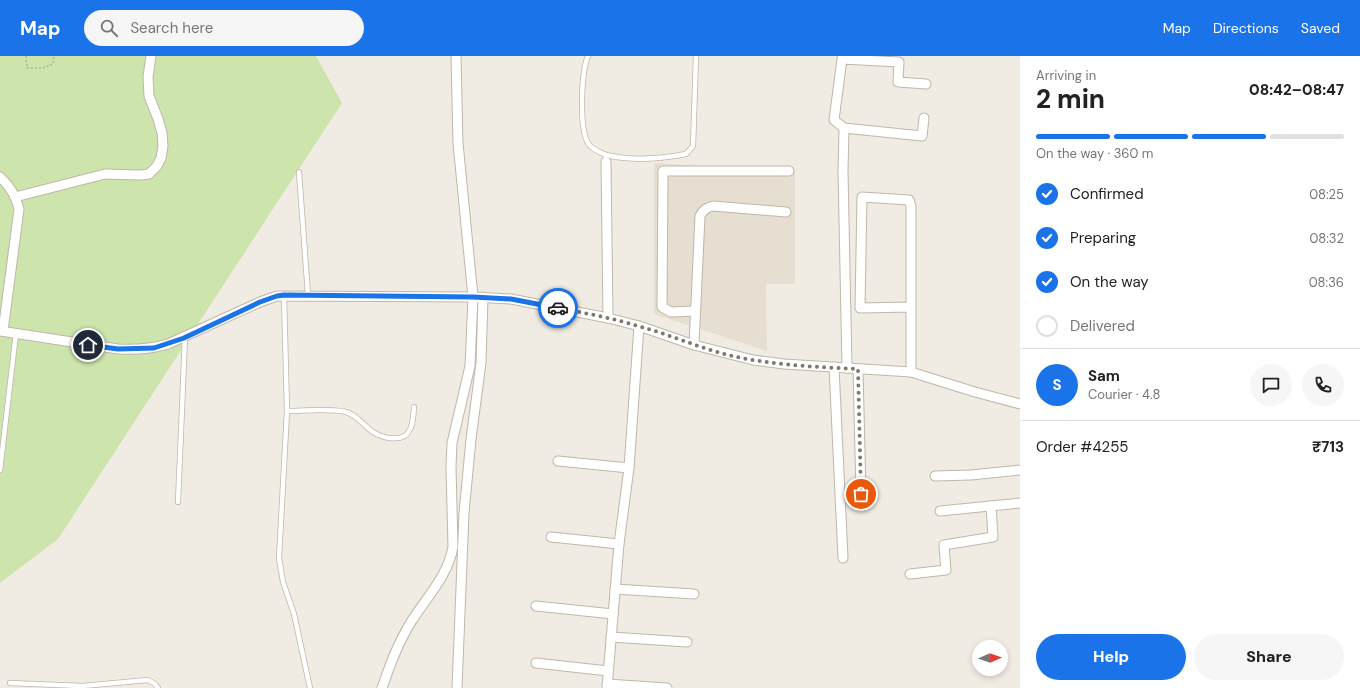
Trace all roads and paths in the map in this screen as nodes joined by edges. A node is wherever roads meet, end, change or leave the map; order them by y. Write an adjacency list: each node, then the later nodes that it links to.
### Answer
1 (26, 56): 2 (path)
2 (54, 56)
3 (151, 56): 14 (street)
4 (456, 56): 18 (street)
5 (588, 56): 10 (lane)
6 (696, 56): 10 (lane)
7 (926, 84): 9 (street)
8 (924, 118): 9 (street)
9 (844, 128): 29 (street)
10 (606, 159): 22 (street)
11 (789, 171): 21 (street)
12 (299, 172): 17 (lane)
13 (0, 177): 14 (street)
14 (15, 197): 24 (street)
15 (786, 212): 21 (street)
16 (284, 295): 17 (street); 26 (street); 34 (lane)
17 (308, 296): 18 (street)
18 (473, 297): 19 (street); 61 (street)
19 (483, 297): 22 (street); 62 (street)
20 (910, 307): 20 (street); 31 (street)
21 (695, 311): 27 (street)
22 (608, 318): 23 (street)
23 (639, 326): 27 (street); 36 (street)
24 (2, 331): 25 (street)
25 (16, 333): 26 (street); 37 (lane)
26 (184, 338): 41 (lane)
27 (694, 345): 28 (street)
28 (834, 367): 29 (street); 47 (street)
29 (847, 368): 30 (street)
30 (858, 369): 31 (street); 40 (street)
31 (911, 372): 32 (street)
32 (1020, 404)
33 (414, 407): 34 (lane)
34 (287, 411): 60 (lane)
35 (558, 462): 36 (street)
36 (628, 468): 46 (street)
37 (0, 470)
38 (1020, 470): 39 (street)
39 (935, 476)
40 (861, 494)
41 (178, 502)
42 (1020, 503): 43 (street)
43 (991, 506): 44 (street); 48 (street)
44 (940, 510)
45 (551, 536): 46 (street)
46 (619, 544): 49 (street)
47 (842, 558)
48 (910, 574)
49 (615, 589): 50 (street); 52 (street)
50 (694, 594)
51 (536, 606): 52 (street)
52 (613, 614): 53 (street)
53 (611, 637): 54 (street); 56 (street)
54 (687, 642)
55 (536, 663): 56 (street)
56 (608, 671): 58 (street)
57 (10, 683): 59 (lane)
58 (607, 686): 63 (street)
59 (158, 688)
60 (310, 688)
61 (382, 688)
62 (458, 688)
63 (667, 688)

